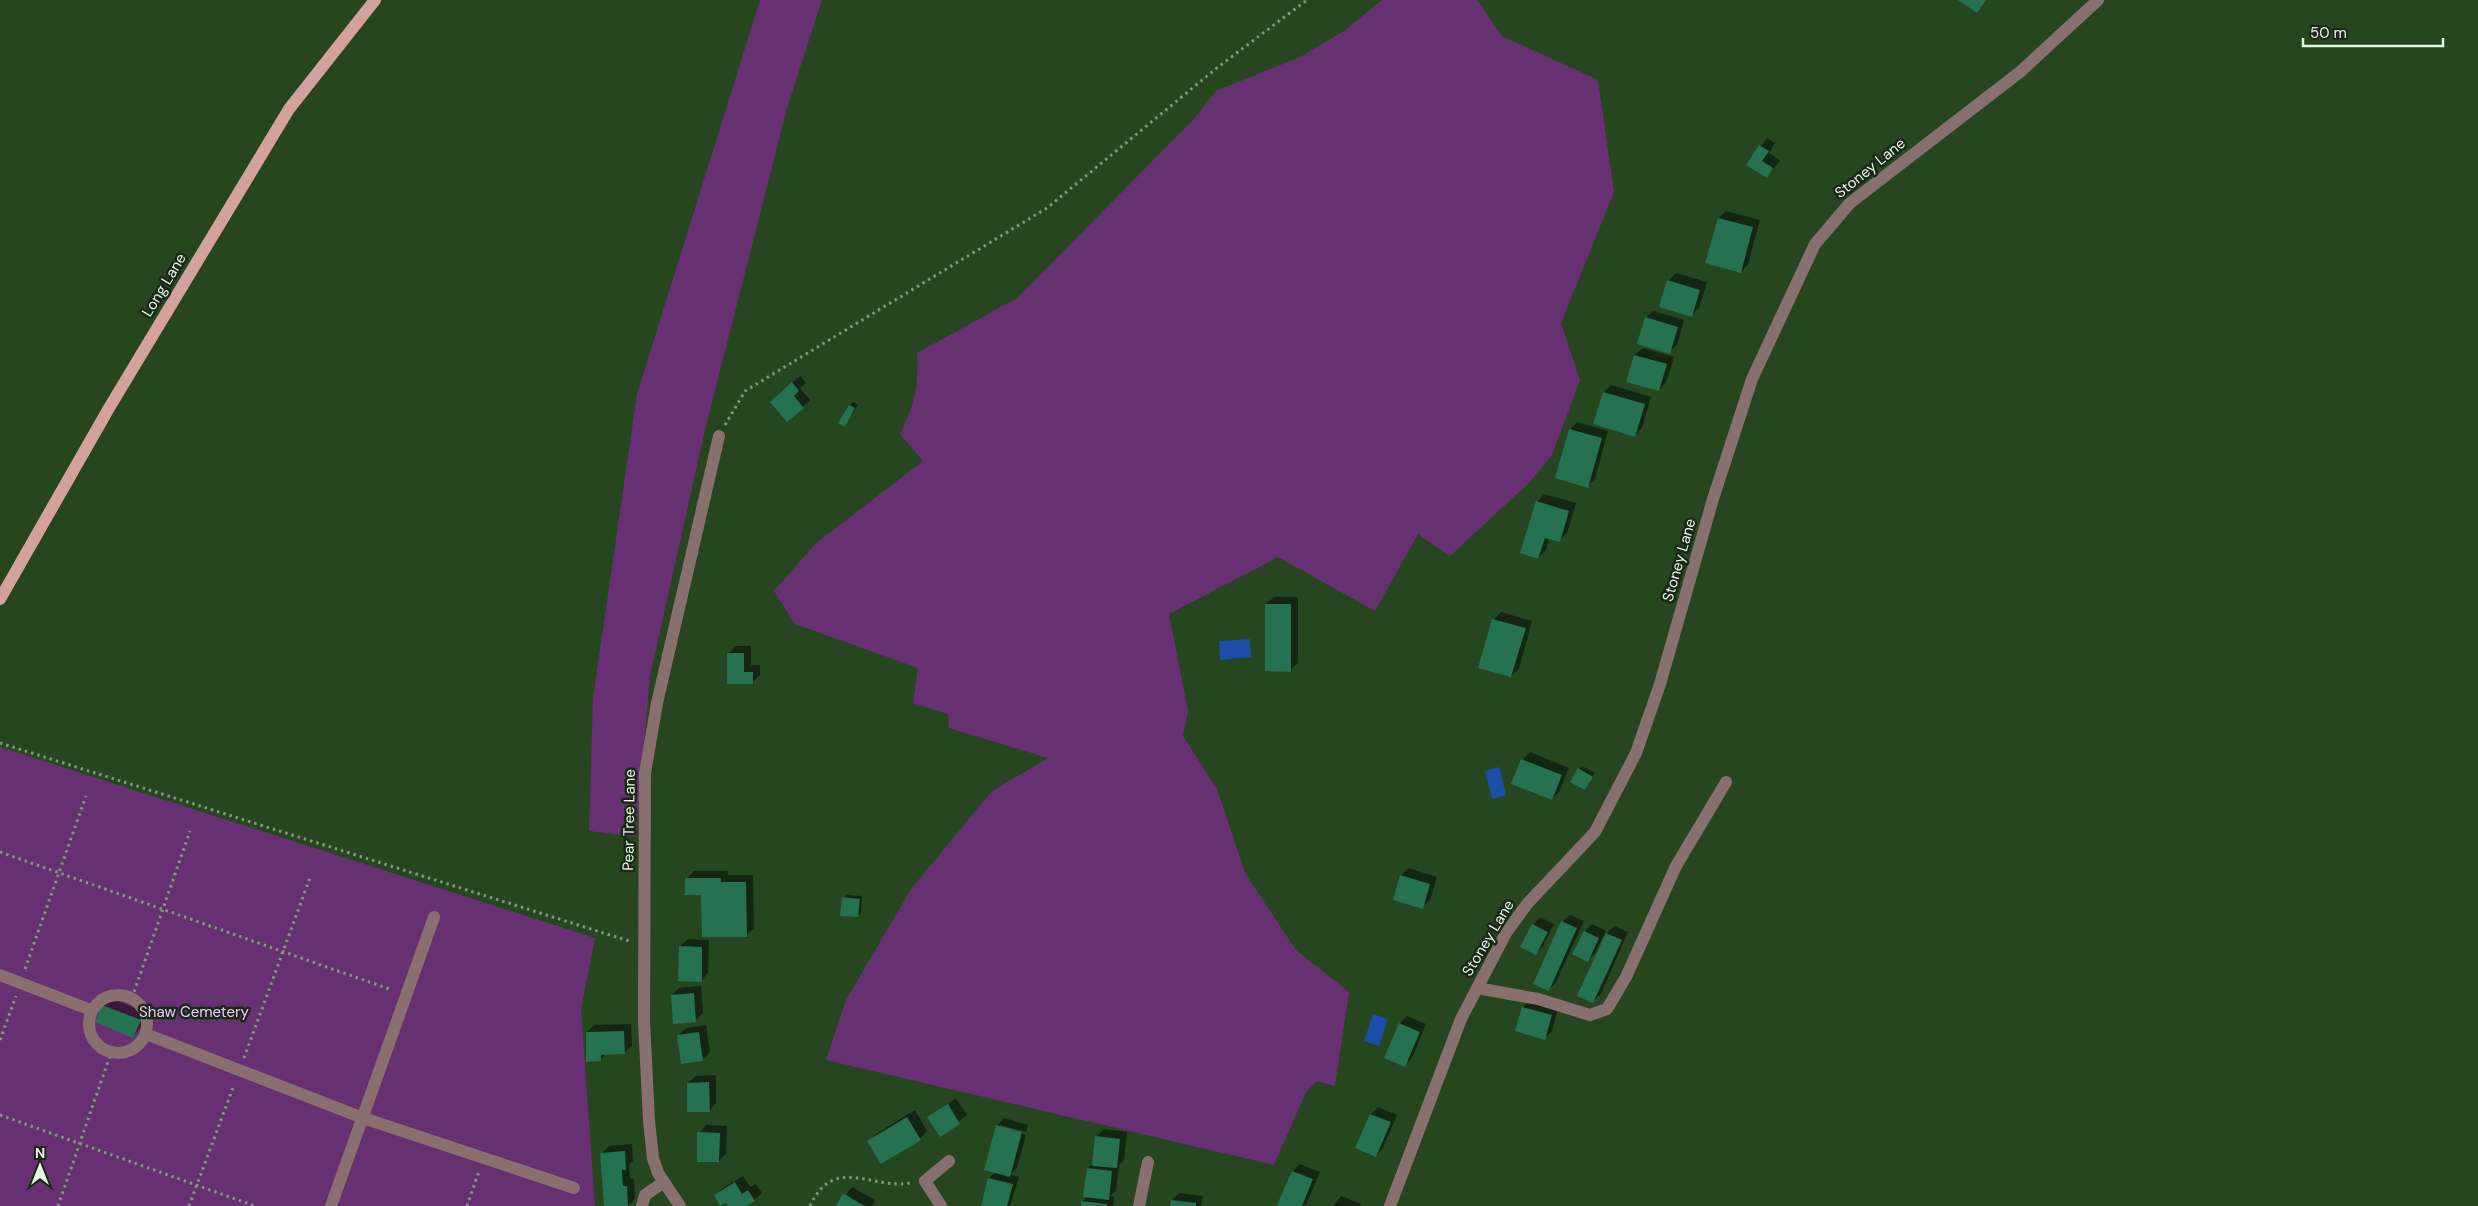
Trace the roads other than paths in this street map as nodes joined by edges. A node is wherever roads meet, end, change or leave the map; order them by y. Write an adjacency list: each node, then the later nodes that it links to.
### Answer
1 (374, 0): 4 (main road, Long Lane)
2 (2098, 0): 8 (street, Stoney Lane)
3 (719, 436): 14 (street, Pear Tree Lane)
4 (0, 599)
5 (1726, 782): 8 (street)
6 (434, 916): 11 (street)
7 (0, 974): 9 (street)
8 (1477, 988): 21 (street, Stoney Lane)
9 (91, 1010): 10 (street); 10 (street)
10 (146, 1034): 11 (street)
11 (363, 1118): 15 (street); 16 (street)
12 (949, 1160): 19 (street)
13 (1148, 1162): 20 (street)
14 (664, 1182): 17 (street); 18 (street, Pear Tree Lane)
15 (574, 1188)
16 (331, 1206)
17 (642, 1206)
18 (680, 1206)
19 (941, 1206)
20 (1139, 1206)
21 (1390, 1206)

